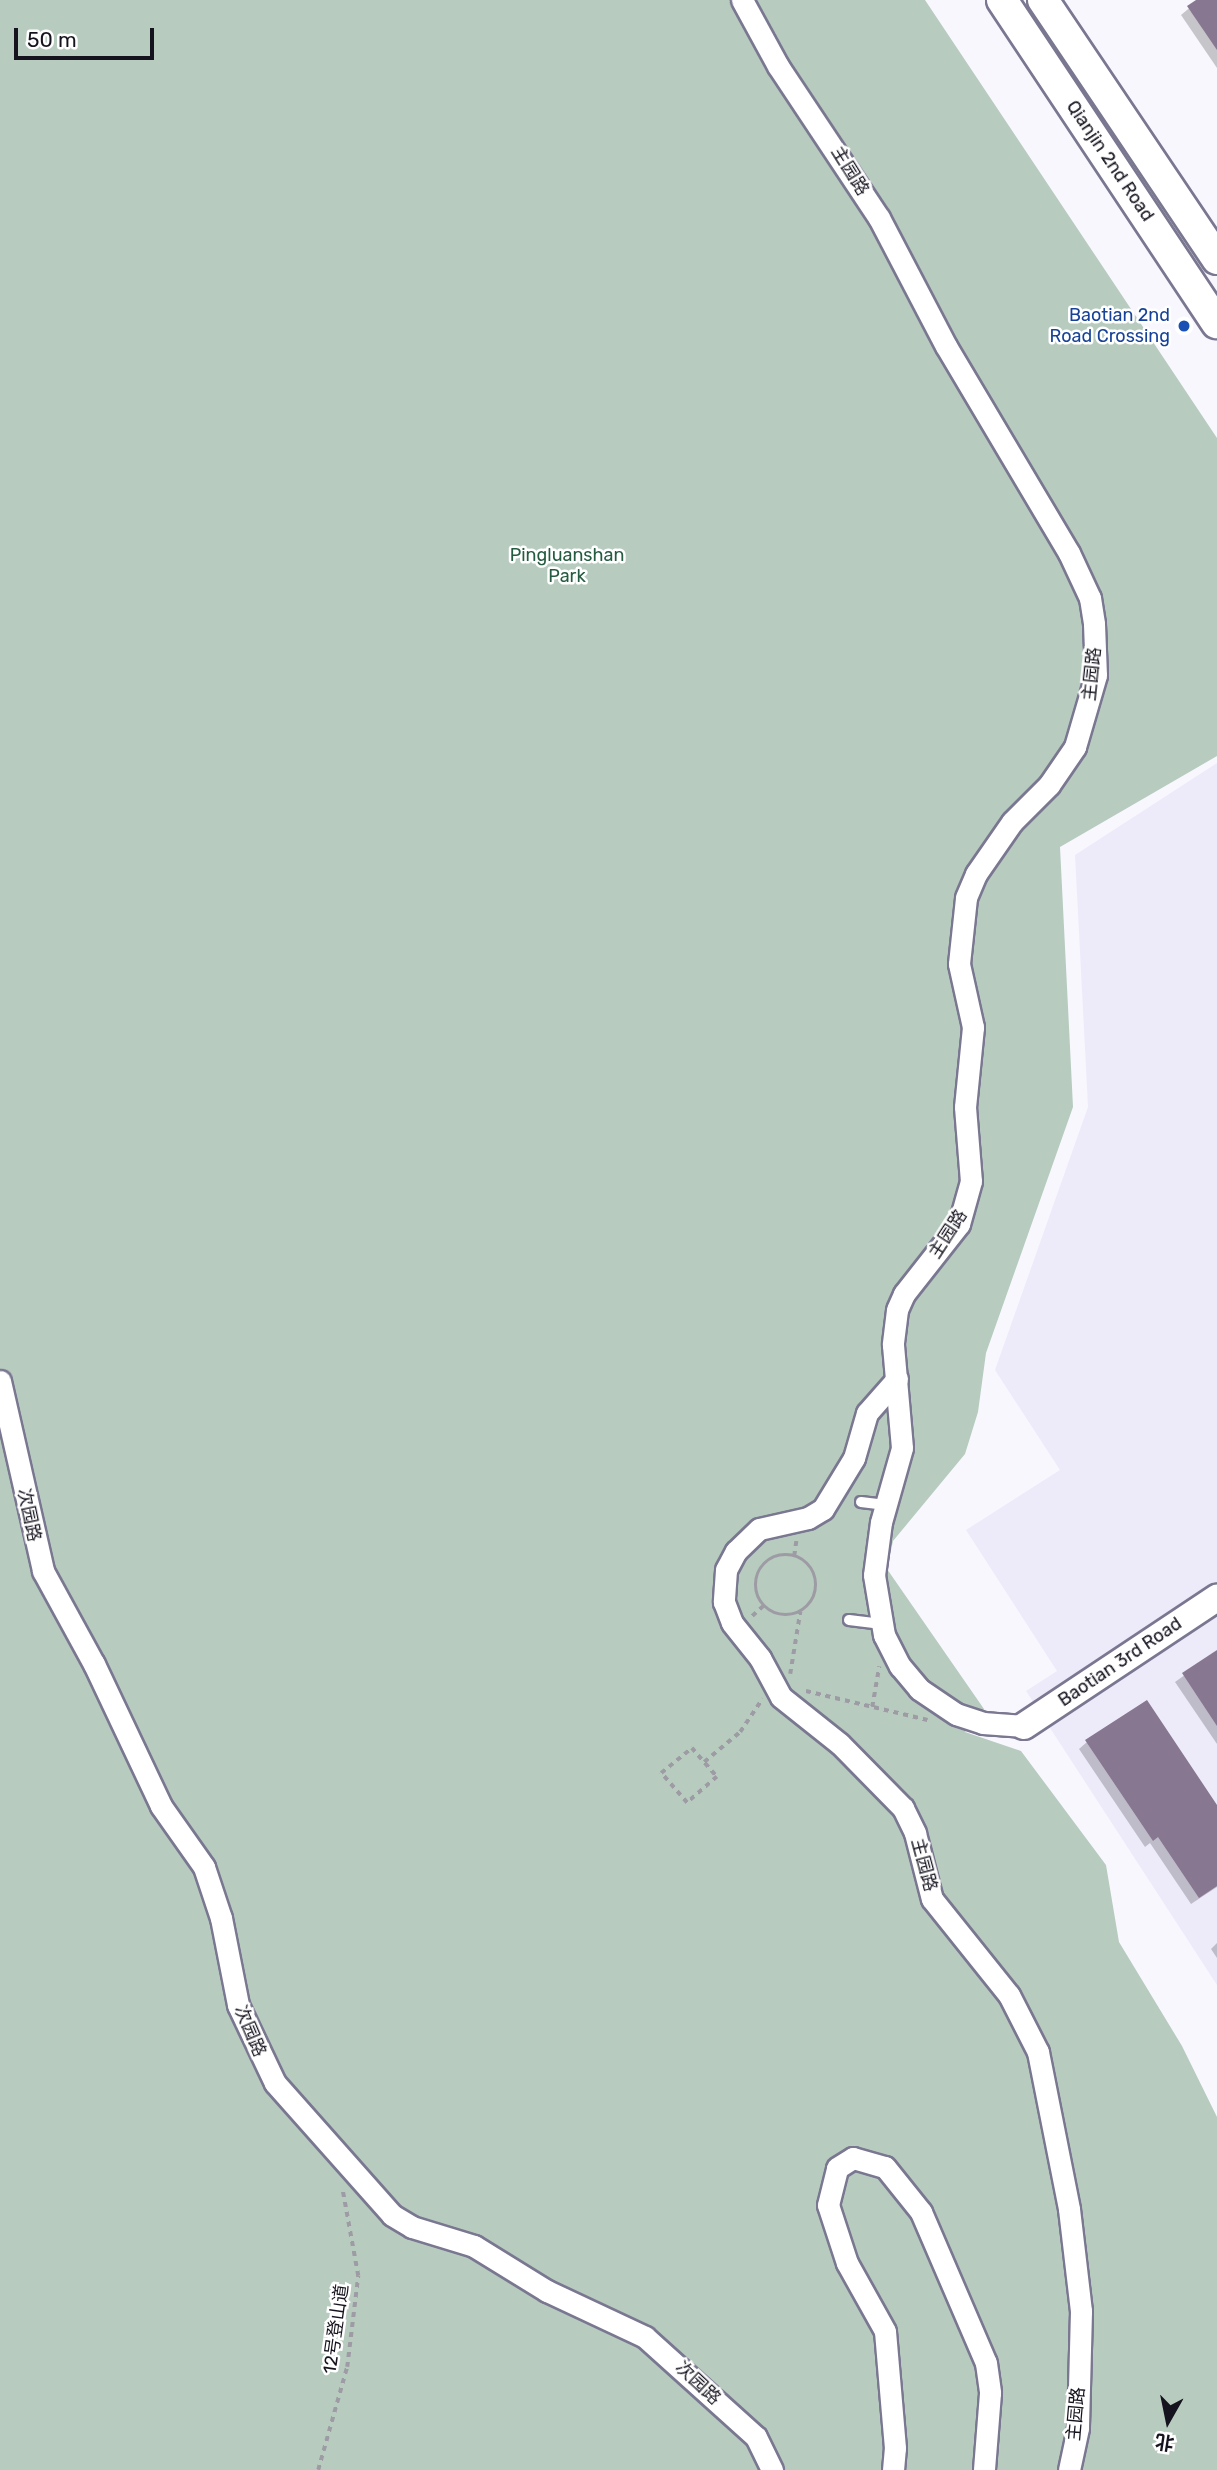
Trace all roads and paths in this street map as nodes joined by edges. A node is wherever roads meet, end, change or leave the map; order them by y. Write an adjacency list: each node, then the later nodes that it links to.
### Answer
1 (742, 0): 5 (street, 主园路)
2 (1031, 3): 3 (main road, Qianjin 2nd Road); 4 (main road, Qianjin 2nd Road)
3 (1217, 259)
4 (1217, 323)
5 (897, 1379): 8 (street, 主园路); 14 (street, 主园路)
6 (0, 1381): 19 (street, 次园路)
7 (861, 1502): 8 (lane)
8 (886, 1505): 12 (street, 主园路)
9 (1217, 1598): 17 (street, Baotian 3rd Road)
10 (800, 1612): 10 (path); 14 (path)
11 (849, 1620): 12 (lane)
12 (880, 1624): 17 (street, 主园路)
13 (880, 1659): 15 (path)
14 (780, 1685): 15 (path); 18 (path); 24 (street, 主园路)
15 (872, 1707): 16 (path)
16 (934, 1722)
17 (1024, 1727)
18 (704, 1762): 18 (path)
19 (335, 2148): 20 (path, 12号登山道); 21 (street, 次园路)
20 (318, 2470)
21 (772, 2470)
22 (893, 2470): 23 (street)
23 (984, 2470)
24 (1069, 2470)

